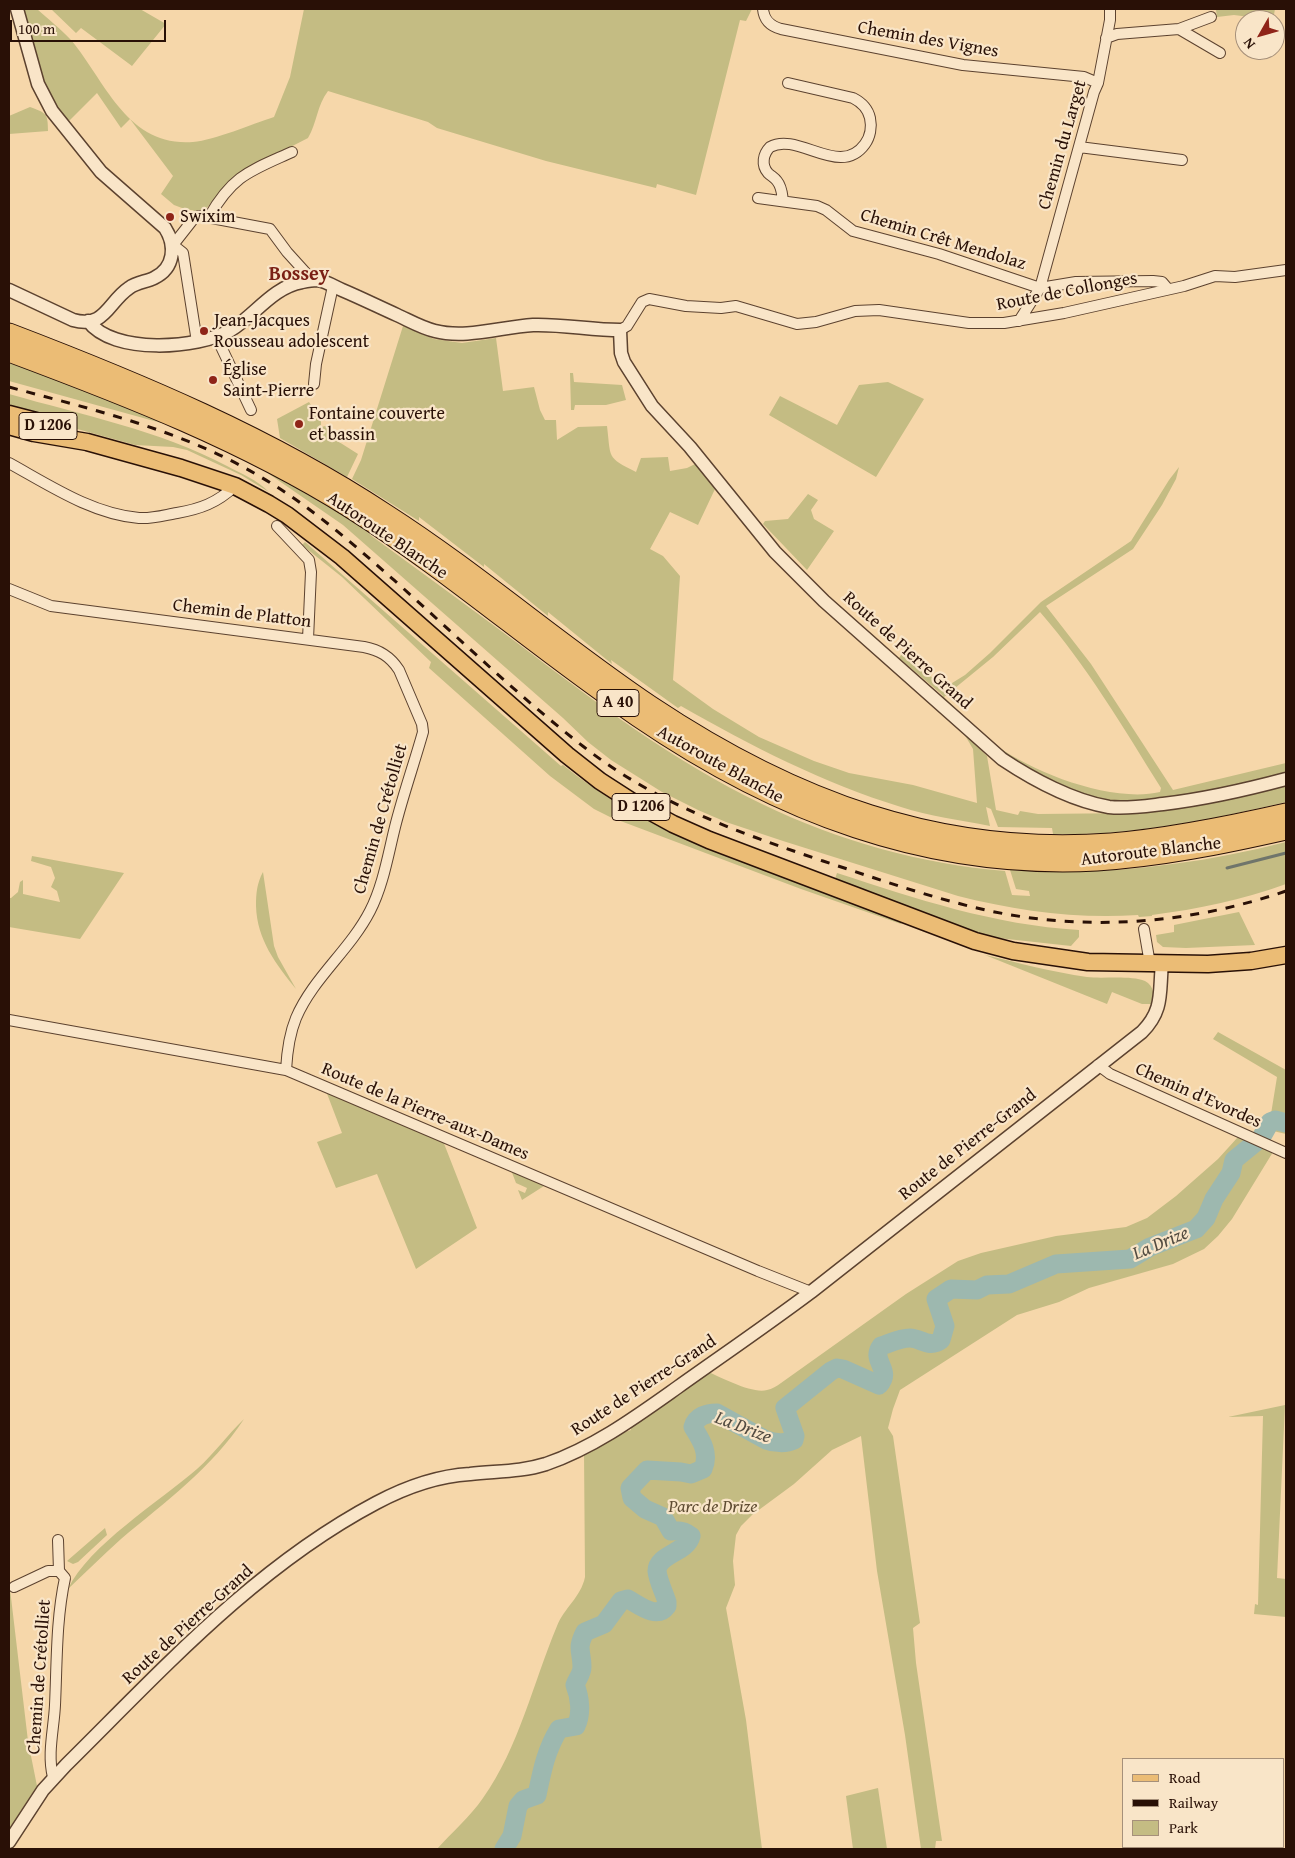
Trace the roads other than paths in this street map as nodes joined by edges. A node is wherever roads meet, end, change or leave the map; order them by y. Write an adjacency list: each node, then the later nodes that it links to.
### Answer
1 (17, 9): 16 (street)
2 (763, 9): 9 (street, Chemin des Vignes)
3 (1110, 9): 6 (street, Chemin du Larget)
4 (1211, 17): 5 (street)
5 (1179, 29): 6 (street); 7 (street)
6 (1106, 38): 9 (street, Chemin du Larget)
7 (1220, 53)
8 (788, 83): 14 (street)
9 (1098, 83): 10 (street, Chemin du Larget)
10 (1079, 147): 12 (street); 20 (street, Chemin du Larget)
11 (292, 152): 15 (street)
12 (1182, 160)
13 (758, 198): 14 (street, Chemin Crêt Mendolaz)
14 (782, 201): 20 (street, Chemin Crêt Mendolaz)
15 (209, 217): 16 (street); 18 (street)
16 (173, 245): 23 (street); 28 (street)
17 (1286, 270): 21 (street, Route de Collonges)
18 (310, 281): 19 (street); 27 (street)
19 (333, 286): 25 (street); 30 (street)
20 (1040, 288): 21 (street); 24 (street, Chemin du Larget)
21 (1168, 289): 24 (street, Route de Collonges)
22 (9, 290): 23 (street)
23 (96, 319): 28 (street)
24 (1019, 322): 25 (street, Route de Collonges)
25 (620, 330): 41 (street, Route de Pierre Grand)
26 (9, 334): 42 (highway, Autoroute Blanche / A 40)
27 (216, 336): 28 (street); 31 (street)
28 (197, 342)
29 (9, 352): 43 (highway, Autoroute Blanche / A 40)
30 (314, 384)
31 (251, 410)
32 (9, 414): 34 (main road, D 1206)
33 (9, 426): 34 (main road, D 1206)
34 (87, 442): 36 (main road, D 1206)
35 (9, 463): 36 (street)
36 (235, 486): 46 (main road, D 1206)
37 (277, 526): 39 (street)
38 (9, 588): 39 (street, Chemin de Platton)
39 (308, 639): 40 (street, Chemin de Platton)
40 (422, 732): 49 (street, Chemin de Crétolliet)
41 (1286, 779)
42 (1286, 813)
43 (1286, 830)
44 (1144, 929): 46 (street)
45 (1286, 955): 46 (main road, D 1206)
46 (1156, 964): 48 (street, Route de Pierre-Grand)
47 (9, 1020): 49 (street, Route de la Pierre-aux-Dames)
48 (1098, 1065): 50 (street, Chemin d'Evordes); 51 (street, Route de Pierre-Grand)
49 (286, 1070): 51 (street, Route de la Pierre-aux-Dames)
50 (1286, 1154)
51 (811, 1292): 55 (street, Route de Pierre-Grand)
52 (58, 1540): 53 (street, Chemin de Crétolliet)
53 (62, 1574): 54 (street); 55 (street, Chemin de Crétolliet)
54 (14, 1587)
55 (53, 1777): 56 (street, Route de Pierre-Grand)
56 (9, 1842)

